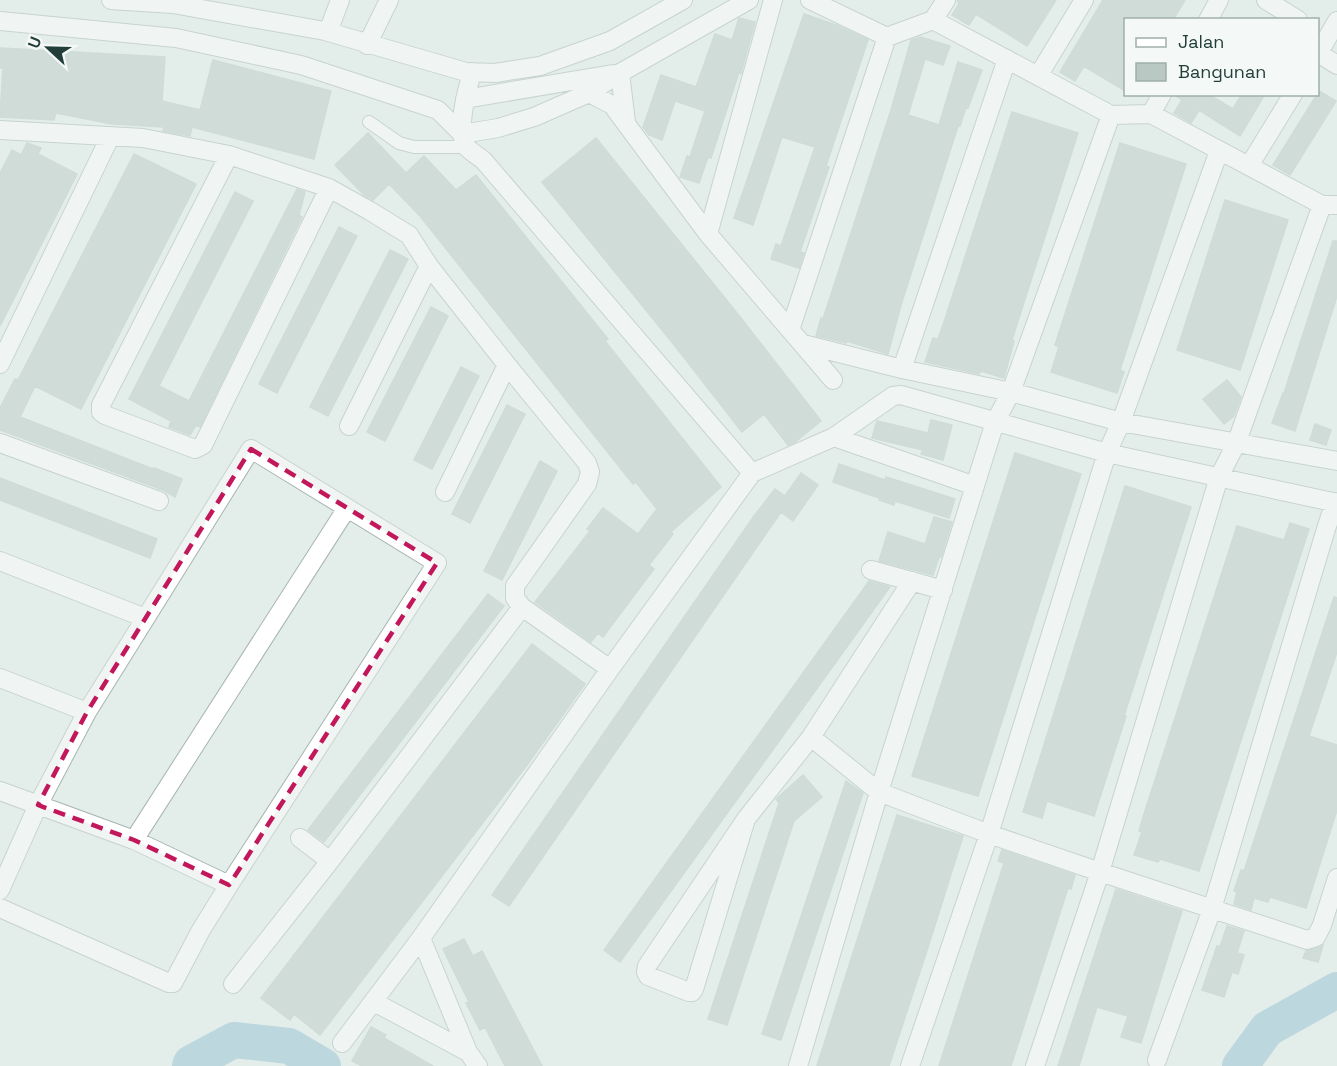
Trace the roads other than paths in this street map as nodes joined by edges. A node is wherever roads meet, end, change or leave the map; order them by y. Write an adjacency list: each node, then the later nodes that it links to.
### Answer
1 (111, 0): 17 (street)
2 (340, 0): 17 (street)
3 (389, 0): 19 (street)
4 (683, 0): 24 (street)
5 (749, 0): 25 (street)
6 (772, 0): 43 (street)
7 (810, 0): 18 (street)
8 (945, 0): 14 (street)
9 (1084, 0): 26 (street)
10 (1219, 0): 12 (street)
11 (1266, 0): 13 (street)
12 (1209, 18)
13 (1295, 18)
14 (933, 20): 18 (street); 22 (street)
15 (0, 21): 37 (street)
16 (1331, 27): 20 (street)
17 (328, 32): 19 (street)
18 (887, 37): 45 (street)
19 (367, 45): 24 (street)
20 (1319, 51)
21 (1319, 54): 23 (street)
22 (1006, 59): 26 (street); 49 (street)
23 (1337, 65)
24 (472, 72): 30 (street)
25 (620, 73): 27 (street); 30 (street); 34 (street)
26 (1038, 76): 32 (street)
27 (589, 93): 34 (street); 37 (street)
28 (1161, 96): 31 (street)
29 (1292, 96): 40 (street)
30 (465, 99): 37 (street)
31 (1151, 114): 32 (street); 38 (street)
32 (1111, 115): 51 (street)
33 (369, 122): 37 (lane)
34 (626, 123): 43 (street)
35 (0, 130): 36 (street)
36 (110, 137): 39 (street); 47 (street)
37 (464, 140): 60 (street)
38 (1219, 151): 40 (street); 53 (street)
39 (229, 155): 41 (street); 41 (street)
40 (1250, 166): 42 (street)
41 (329, 188): 44 (street)
42 (1329, 205): 57 (street)
43 (708, 234): 45 (street)
44 (429, 266): 48 (street); 54 (street)
45 (790, 330): 46 (street)
46 (803, 344): 49 (street); 50 (street)
47 (0, 364)
48 (507, 365): 63 (street); 72 (street)
49 (902, 369): 51 (street)
50 (833, 380)
51 (1011, 392): 52 (street); 53 (street)
52 (995, 422): 55 (street); 58 (street); 62 (street)
53 (1121, 422): 57 (street); 58 (street)
54 (349, 426)
55 (834, 437): 60 (street); 62 (street)
56 (0, 443): 64 (street)
57 (1236, 444): 59 (street); 61 (street)
58 (1107, 453): 61 (street); 82 (street)
59 (1337, 461)
60 (752, 473): 74 (street)
61 (1219, 477): 65 (street); 86 (street)
62 (975, 486): 71 (street)
63 (445, 492)
64 (159, 501)
65 (1336, 502): 67 (street)
66 (347, 508): 73 (street); 84 (street); 88 (street)
67 (1331, 531): 91 (street)
68 (0, 561): 73 (street)
69 (871, 570): 70 (street)
70 (912, 581): 71 (street); 77 (street)
71 (944, 590): 79 (street)
72 (522, 607): 74 (street); 85 (street)
73 (145, 618): 76 (street)
74 (610, 669): 92 (street)
75 (0, 678): 76 (street)
76 (87, 712): 80 (street)
77 (811, 737): 79 (street); 81 (street)
78 (0, 791): 80 (street)
79 (879, 792): 82 (street); 98 (street)
80 (38, 805): 84 (street); 89 (street)
81 (746, 819): 81 (street)
82 (989, 834): 86 (street); 99 (street)
83 (300, 838): 85 (street)
84 (134, 840): 88 (street)
85 (330, 861): 93 (street)
86 (1100, 872): 91 (street); 100 (street)
87 (1337, 878): 91 (street)
88 (229, 885): 90 (street)
89 (0, 890)
90 (0, 908)
91 (1212, 909): 97 (street)
92 (422, 938): 94 (street); 96 (street)
93 (233, 984)
94 (374, 1002): 95 (street); 96 (street)
95 (342, 1043)
96 (473, 1059)
97 (1157, 1060)
98 (798, 1066)
99 (910, 1066)
100 (1035, 1066)

